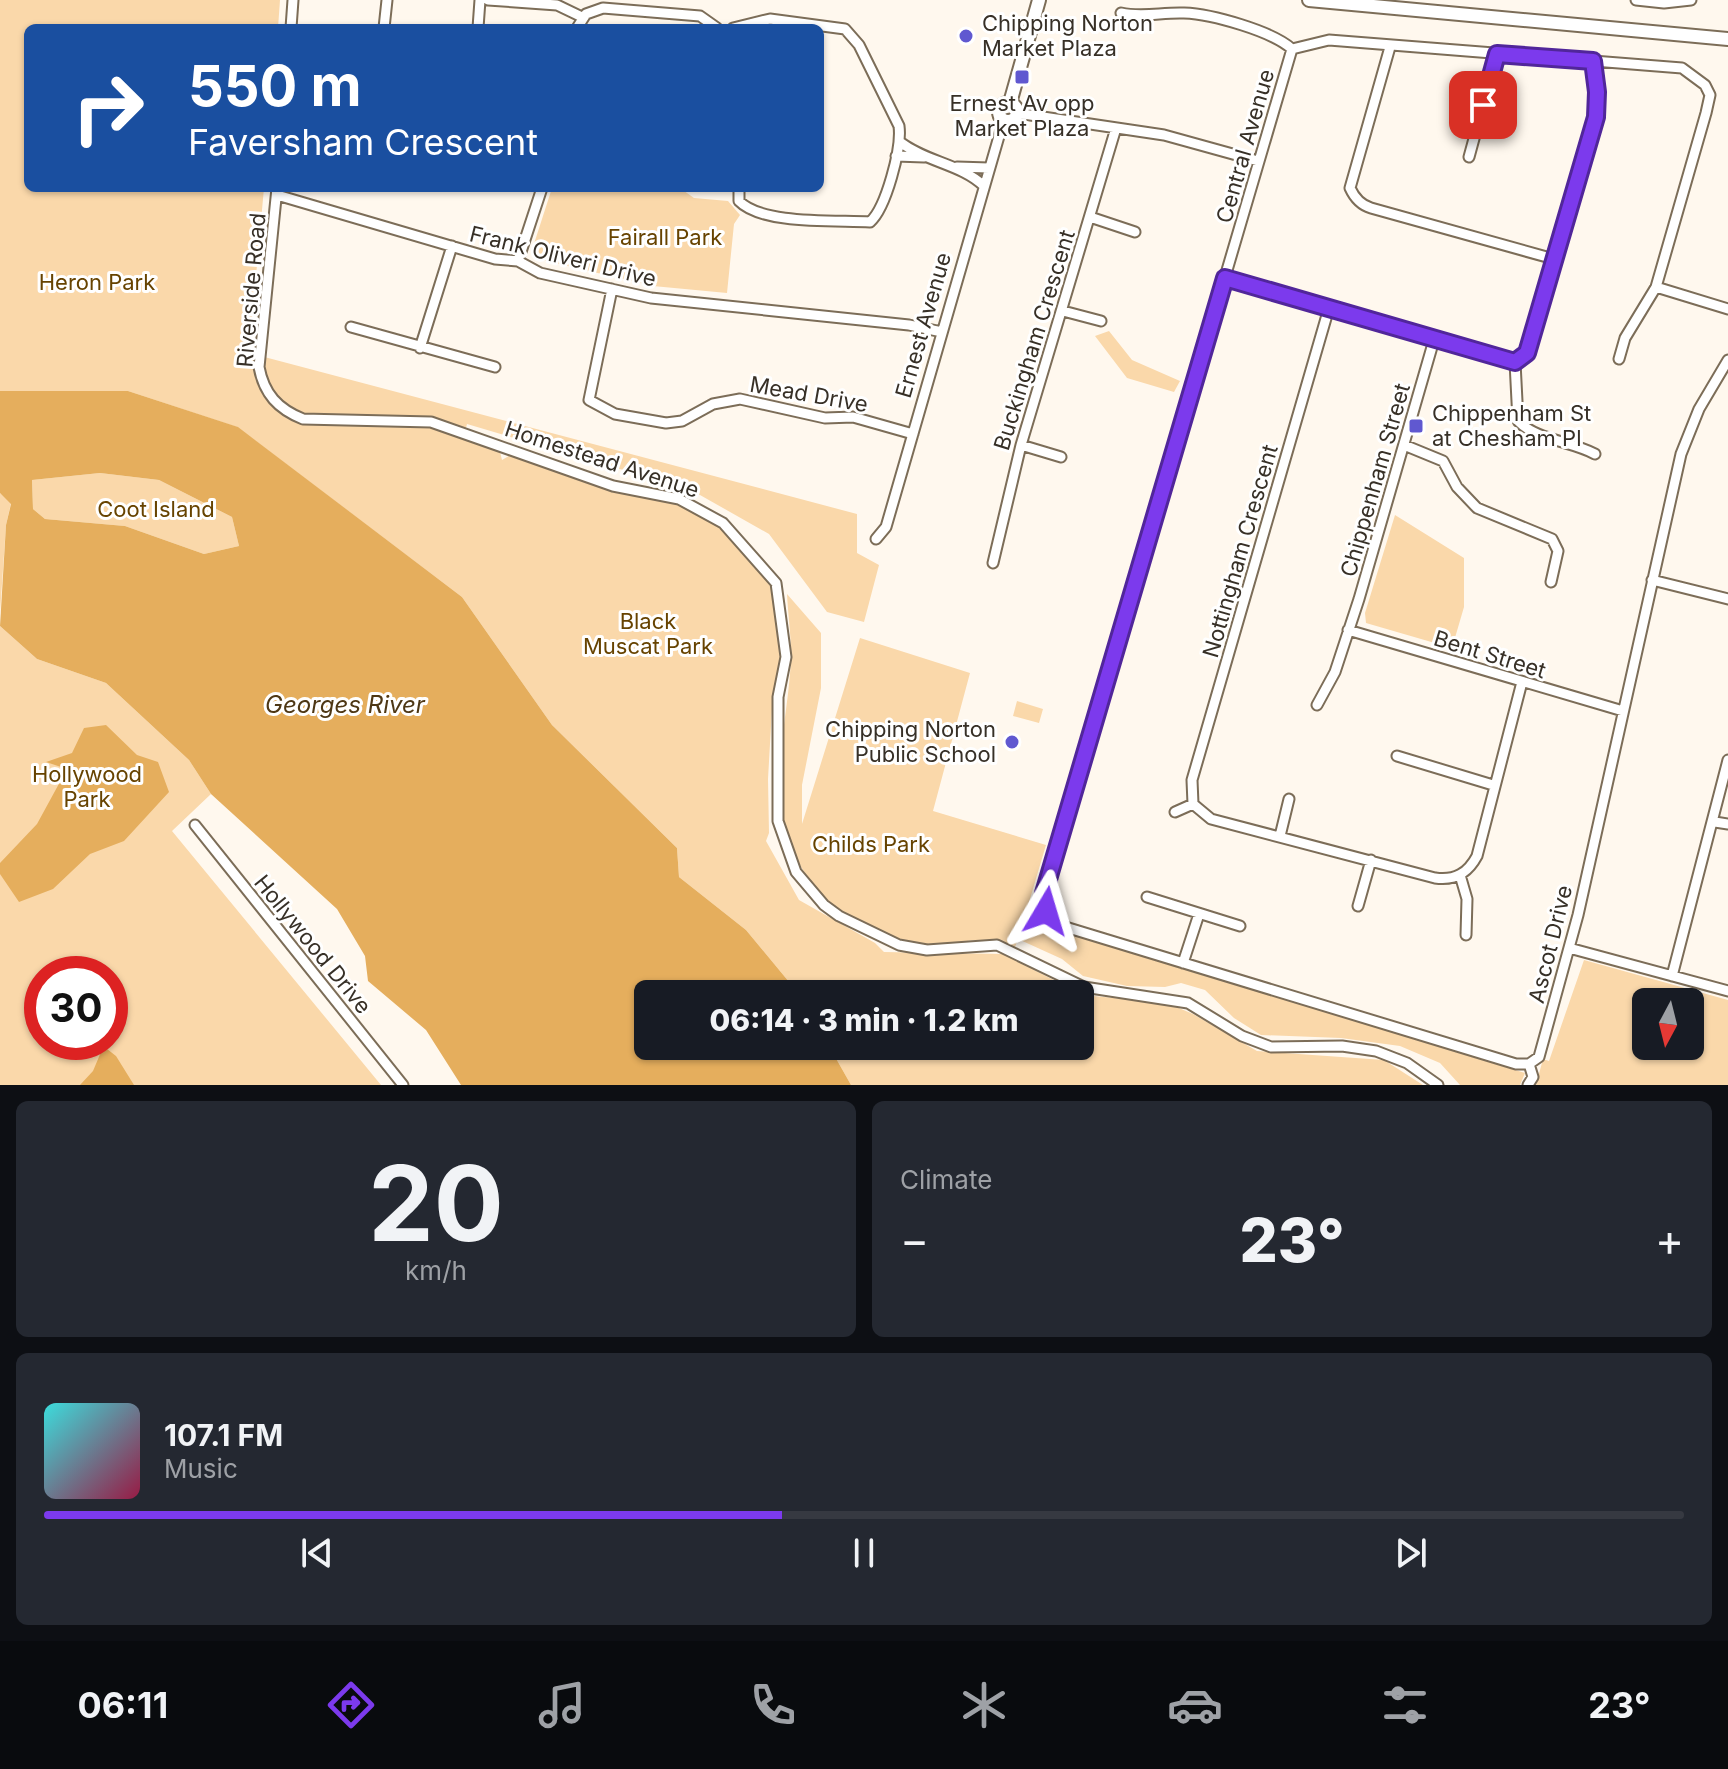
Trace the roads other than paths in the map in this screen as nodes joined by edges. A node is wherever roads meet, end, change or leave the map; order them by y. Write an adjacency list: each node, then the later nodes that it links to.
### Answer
1 (293, 0): 11 (street)
2 (387, 0): 12 (street)
3 (480, 0): 13 (street)
4 (488, 0): 10 (street)
5 (1039, 0): 24 (main road)
6 (1309, 0): 19 (main road)
7 (1636, 0): 8 (street)
8 (1691, 0)
9 (1121, 13): 21 (street)
10 (582, 17): 14 (street); 15 (street)
11 (291, 24)
12 (384, 24)
13 (478, 24)
14 (579, 24)
15 (711, 24)
16 (749, 24): 17 (street)
17 (823, 24)
18 (824, 24): 27 (street)
19 (1728, 39)
20 (1390, 47): 21 (street, Central Avenue); 22 (street, Central Avenue); 42 (street)
21 (1292, 49): 31 (street, Central Avenue)
22 (1497, 54): 23 (street, Central Avenue); 30 (street)
23 (1593, 61): 42 (street); 45 (street, Central Avenue)
24 (1013, 108): 25 (main road); 26 (street)
25 (1004, 119): 33 (street, Ernest Avenue)
26 (1116, 128): 31 (street); 39 (street, Buckingham Crescent)
27 (900, 142): 28 (street); 29 (street)
28 (896, 156): 29 (street); 38 (street)
29 (924, 157): 32 (street)
30 (1469, 157)
31 (1258, 161): 44 (street, Central Avenue)
32 (957, 167): 33 (street); 34 (street)
33 (989, 168): 34 (street, Ernest Avenue)
34 (984, 186): 52 (street, Ernest Avenue)
35 (277, 192): 59 (street, Riverside Road)
36 (280, 192): 41 (street, Frank Oliveri Drive)
37 (541, 192): 43 (street)
38 (739, 192)
39 (1090, 217): 40 (street); 49 (street, Buckingham Crescent)
40 (1135, 232)
41 (452, 246): 43 (street, Frank Oliveri Drive); 54 (street)
42 (1554, 259): 57 (street)
43 (518, 261): 46 (street, Frank Oliveri Drive)
44 (1225, 278): 47 (street); 92 (street, Central Avenue)
45 (1656, 287): 48 (street); 55 (street)
46 (612, 289): 52 (street, Frank Oliveri Drive); 60 (street, Mead Drive)
47 (1329, 308): 53 (street); 78 (street, Nottingham Crescent)
48 (1728, 309)
49 (1063, 311): 50 (street); 61 (street, Buckingham Crescent)
50 (1101, 321)
51 (351, 327): 54 (street)
52 (942, 332): 60 (street, Ernest Avenue)
53 (1434, 340): 57 (street); 62 (street, Chippenham Street)
54 (420, 348): 58 (street)
55 (1619, 359)
56 (1728, 360): 67 (street, Ascot Drive)
57 (1515, 362): 63 (street)
58 (495, 367)
59 (268, 394): 97 (street, Homestead Avenue)
60 (913, 434): 65 (street, Ernest Avenue)
61 (1021, 445): 64 (street); 66 (street, Buckingham Crescent)
62 (1404, 445): 68 (street); 70 (street, Chippenham Street)
63 (1595, 454)
64 (1061, 457)
65 (876, 539)
66 (993, 563)
67 (1652, 580): 69 (street); 73 (street, Ascot Drive)
68 (1551, 582)
69 (1728, 599)
70 (1348, 630): 71 (street, Bent Street); 72 (street, Chippenham Street)
71 (1522, 682): 73 (street, Bent Street); 76 (street)
72 (1317, 705)
73 (1623, 711): 91 (street, Ascot Drive)
74 (1397, 756): 76 (street)
75 (1728, 760): 80 (street)
76 (1493, 785): 85 (street)
77 (1289, 799): 83 (street)
78 (1193, 804): 79 (street); 83 (street)
79 (1175, 812)
80 (1715, 822): 81 (street); 93 (street)
81 (1728, 824)
82 (195, 825): 96 (street, Hollywood Drive)
83 (1280, 836): 84 (street)
84 (1371, 860): 85 (street); 87 (street)
85 (1460, 875): 90 (street)
86 (1147, 897): 88 (street)
87 (1358, 906)
88 (1199, 914): 89 (street); 92 (street)
89 (1240, 926)
90 (1466, 935)
91 (1569, 948): 93 (street); 95 (street, Ascot Drive)
92 (1183, 963): 95 (street)
93 (1672, 976): 94 (street)
94 (1728, 991)
95 (1529, 1064): 98 (street)
96 (403, 1085)
97 (1438, 1085)
98 (1528, 1085)

